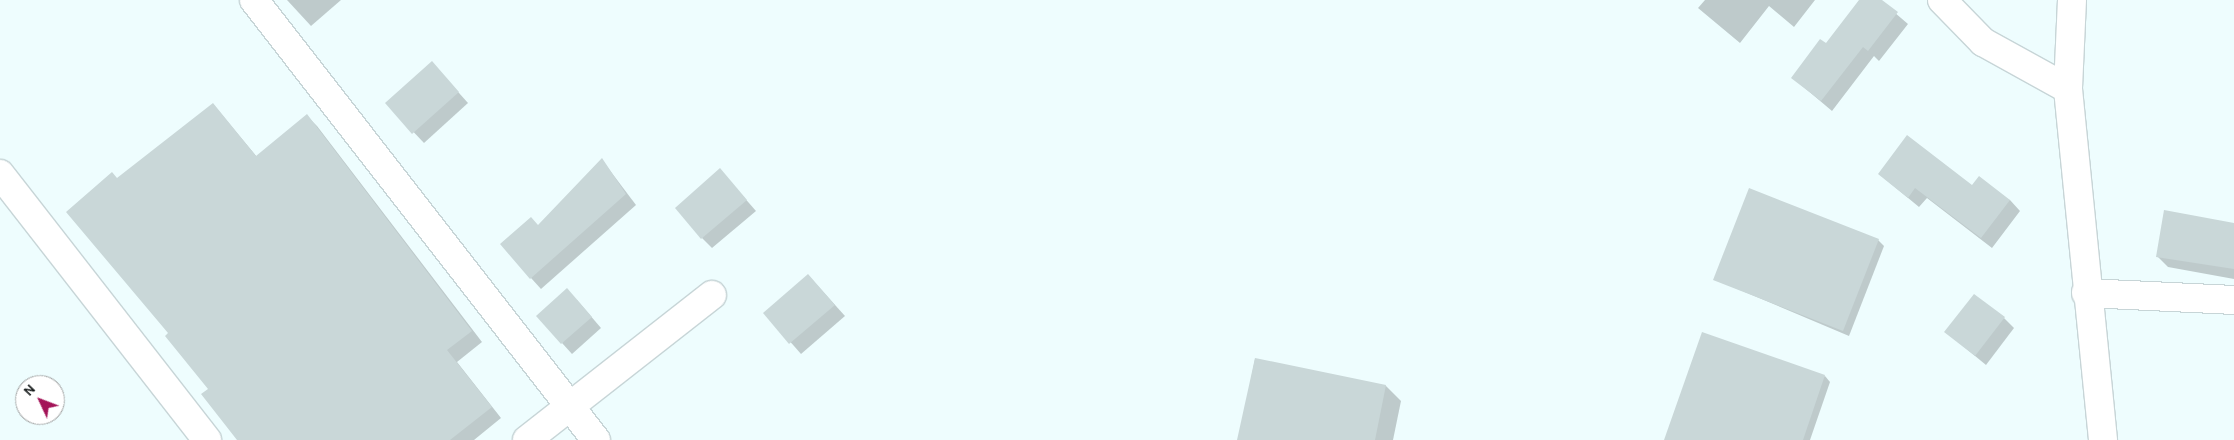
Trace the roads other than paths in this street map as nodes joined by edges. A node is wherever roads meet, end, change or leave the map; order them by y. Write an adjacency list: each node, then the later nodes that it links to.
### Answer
1 (254, 0): 9 (street)
2 (1942, 0): 4 (street)
3 (2072, 0): 4 (street)
4 (2068, 89): 6 (street)
5 (0, 174): 10 (street)
6 (2086, 293): 8 (street); 13 (street)
7 (712, 295): 9 (street)
8 (2234, 300)
9 (570, 408): 11 (street); 12 (street)
10 (207, 440)
11 (527, 440)
12 (596, 440)
13 (2103, 440)

